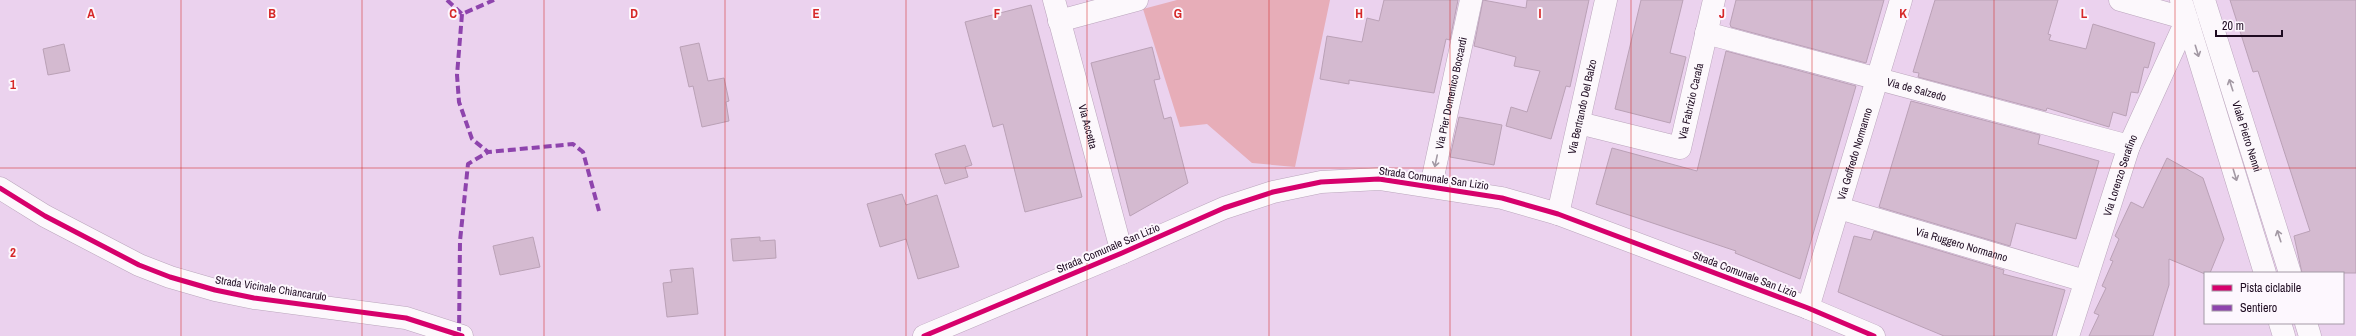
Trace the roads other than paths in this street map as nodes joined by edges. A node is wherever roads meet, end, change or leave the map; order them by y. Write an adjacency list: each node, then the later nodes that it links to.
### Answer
1 (1054, 0): 10 (street, Via Accetta)
2 (1137, 0): 10 (street)
3 (1471, 0): 15 (street, Via Pier Domenico Boccardi, one-way to 15)
4 (1606, 0): 13 (street, Via Bertrando Del Balzo)
5 (1714, 0): 11 (street, Via Fabrizio Carafa)
6 (1901, 0): 12 (street, Via Goffredo Normanno)
7 (2120, 0): 9 (street)
8 (2204, 0): 21 (street, Viale Pietro Nenni, one-way to 8)
9 (2184, 10): 14 (street, Via Lorenzo Serafino); 20 (street, Viale Pietro Nenni, one-way to 20)
10 (1059, 21): 19 (street, Via Accetta)
11 (1706, 33): 12 (street, Via de Salzedo); 13 (street, Via Fabrizio Carafa)
12 (1878, 78): 14 (street, Via de Salzedo); 17 (street, Via Goffredo Normanno)
13 (1579, 123): 18 (street, Via Bertrando Del Balzo)
14 (2128, 146): 22 (street, Via Lorenzo Serafino)
15 (1431, 186): 18 (street, Strada Comunale San Lizio); 19 (street, Strada Comunale San Lizio)
16 (0, 188): 26 (street, Strada Vicinale Chiancarulo)
17 (1839, 208): 22 (street, Via Ruggero Normanno); 23 (street, Via Goffredo Normanno)
18 (1558, 214): 23 (street, Strada Comunale San Lizio)
19 (1122, 253): 27 (street, Strada Comunale San Lizio)
20 (2265, 272)
21 (2290, 272)
22 (2085, 281): 29 (street, Via Lorenzo Serafino)
23 (1808, 308): 28 (street, Strada Comunale San Lizio)
24 (2280, 324): 30 (street)
25 (2306, 324): 31 (street)
26 (462, 336)
27 (924, 336)
28 (1874, 336)
29 (2068, 336)
30 (2284, 336)
31 (2310, 336)

